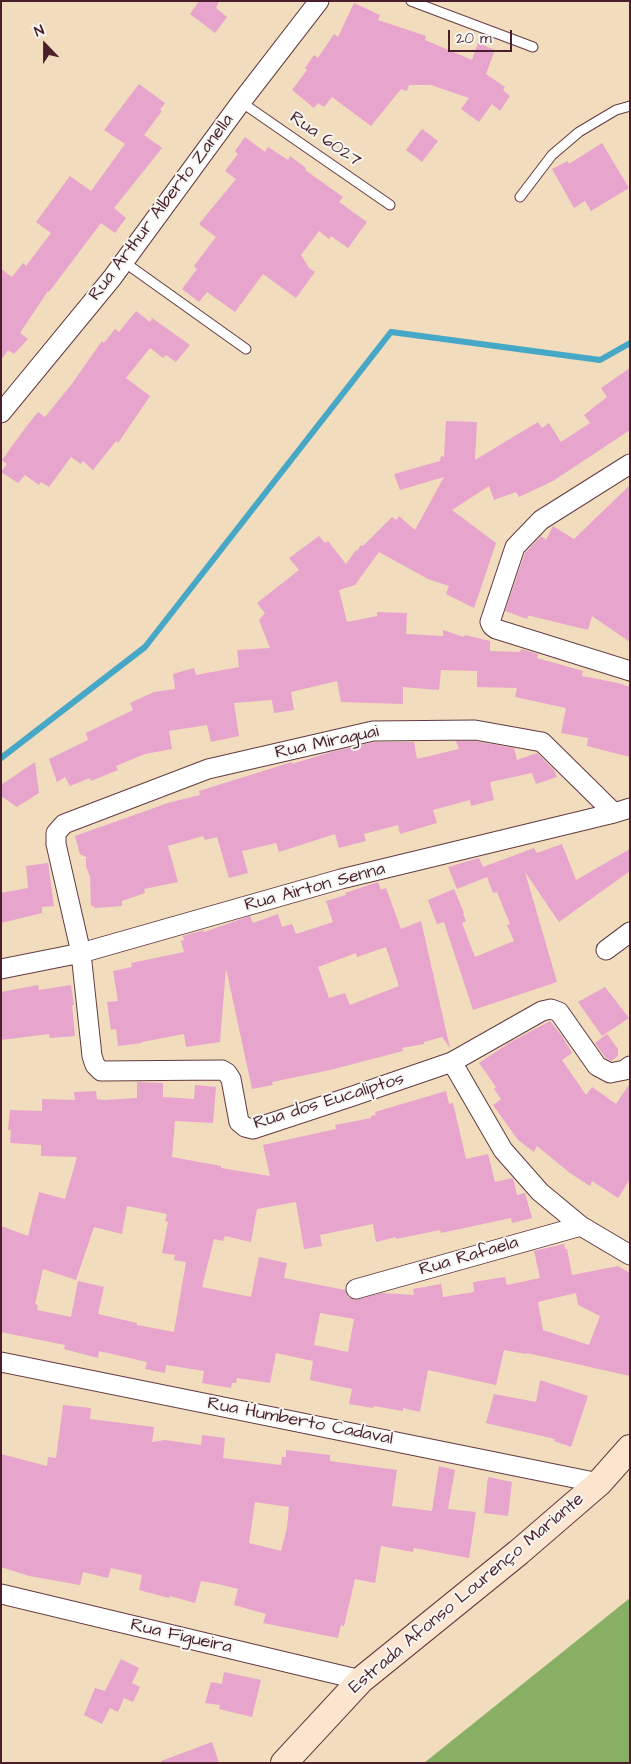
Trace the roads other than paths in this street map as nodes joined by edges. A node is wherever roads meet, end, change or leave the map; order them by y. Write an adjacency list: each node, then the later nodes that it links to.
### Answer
1 (320, 1): 4 (street, Rua Arthur Alberto Zanella)
2 (411, 1): 3 (lane)
3 (533, 47)
4 (241, 102): 7 (lane, Rua 6027); 8 (street, Rua Arthur Alberto Zanella)
5 (630, 106): 6 (lane)
6 (520, 198)
7 (390, 205)
8 (124, 262): 9 (lane); 10 (street, Rua Arthur Alberto Zanella)
9 (246, 349)
10 (1, 413)
11 (630, 464): 12 (street)
12 (630, 671)
13 (622, 811): 14 (street, Rua Miraguai); 17 (street, Rua Airton Senna)
14 (56, 833): 17 (street, Rua dos Eucaliptos)
15 (630, 932): 16 (street)
16 (606, 950)
17 (81, 953): 18 (street, Rua Airton Senna); 19 (street, Rua dos Eucaliptos)
18 (1, 970)
19 (452, 1062): 20 (street); 21 (street)
20 (630, 1066)
21 (582, 1226): 22 (street); 23 (street, Rua Rafaela)
22 (630, 1255)
23 (356, 1289)
24 (1, 1362): 26 (street, Rua Humberto Cadaval)
25 (630, 1448): 26 (main road, Estrada Afonso Lourenço Mariante)
26 (600, 1483): 28 (main road, Estrada Afonso Lourenço Mariante)
27 (1, 1594): 28 (street, Rua Figueira)
28 (361, 1680): 29 (main road, Estrada Afonso Lourenço Mariante)
29 (284, 1763)

